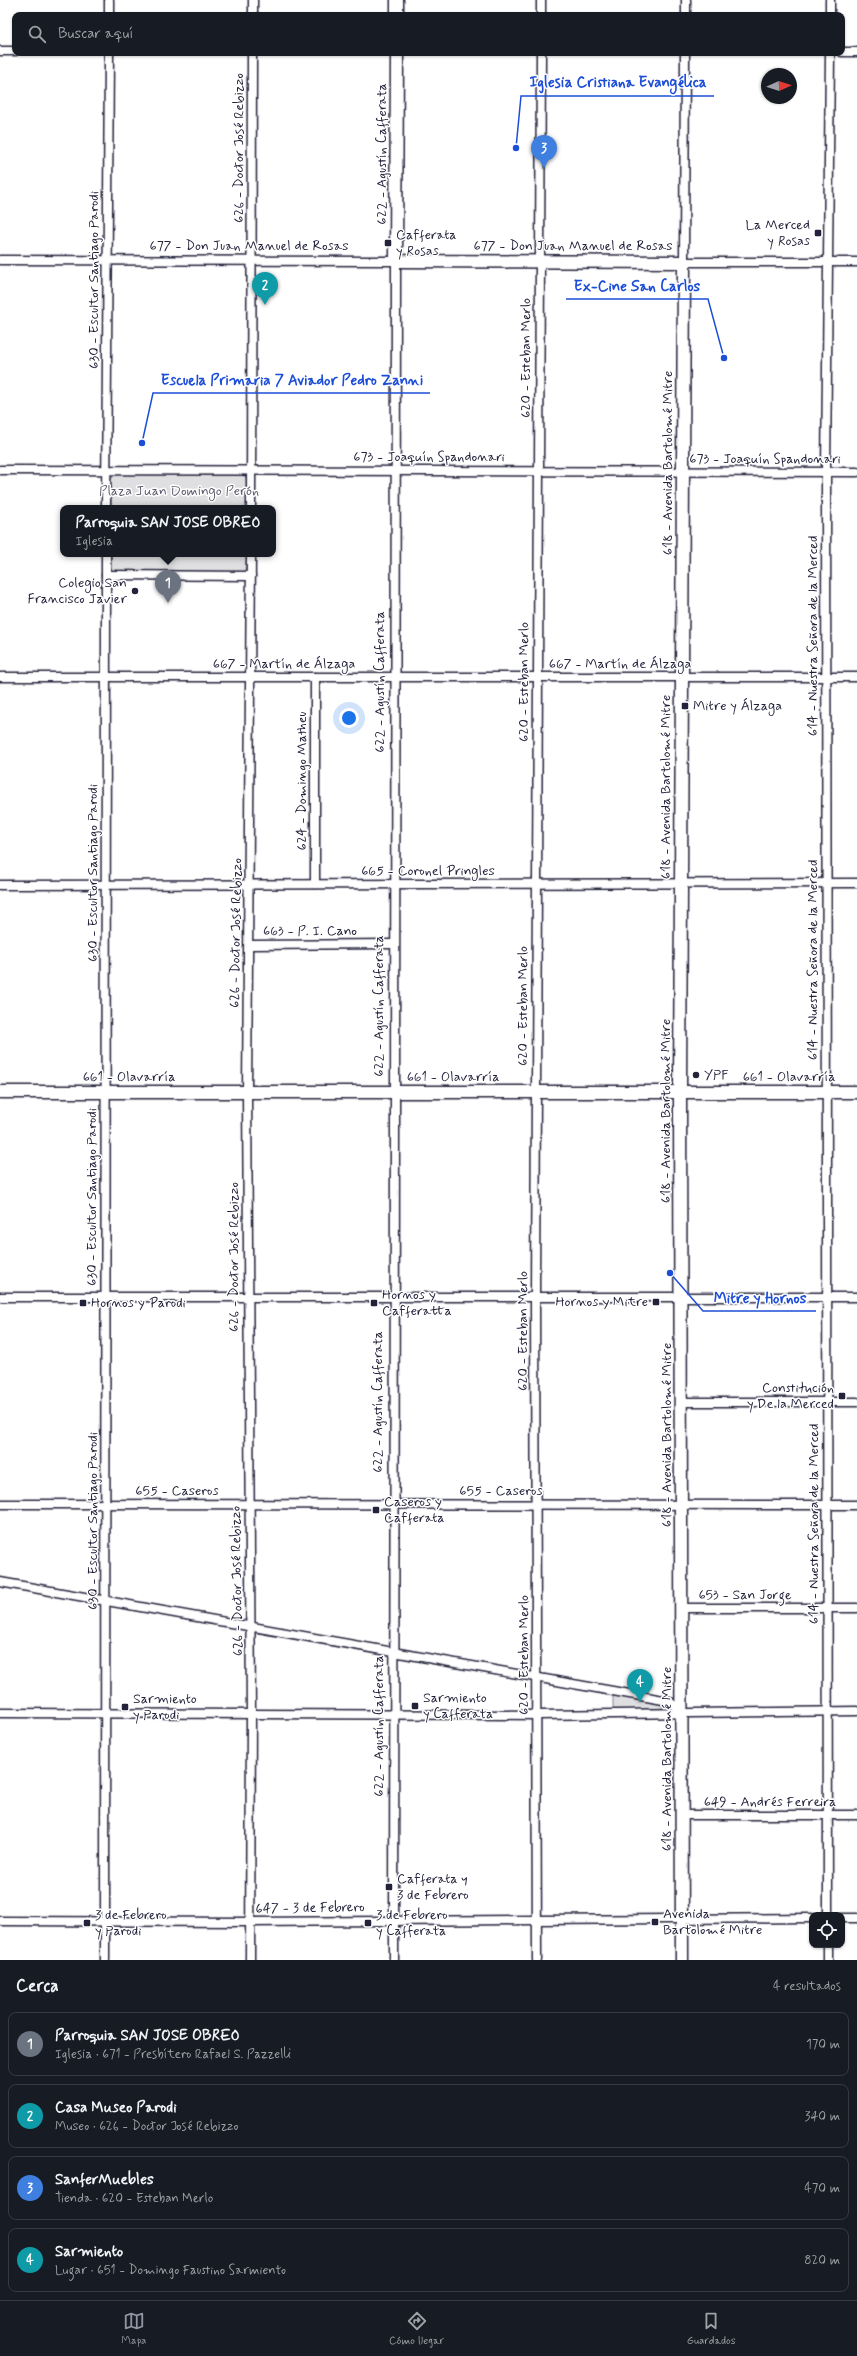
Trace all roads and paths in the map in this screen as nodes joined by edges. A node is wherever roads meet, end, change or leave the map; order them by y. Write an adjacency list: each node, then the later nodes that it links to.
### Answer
1 (109, 0): 7 (street)
2 (253, 0): 8 (street)
3 (397, 0): 9 (main road)
4 (541, 0): 10 (street)
5 (686, 0): 11 (street)
6 (830, 0): 12 (street)
7 (109, 12)
8 (253, 12)
9 (397, 12)
10 (541, 12)
11 (686, 12)
12 (830, 12)
13 (0, 51): 14 (street)
14 (12, 51)
15 (845, 52): 16 (street)
16 (857, 52)
17 (109, 56): 24 (street, 630 - Escultor Santiago Parodi)
18 (252, 56): 25 (street, 626 - Doctor José Rebizzo)
19 (397, 56): 26 (main road, 622 - Agustín Cafferata)
20 (541, 56): 27 (street, 620 - Esteban Merlo)
21 (685, 56): 28 (street)
22 (830, 56): 29 (street, 614 - Nuestra Señora de la Merced)
23 (0, 260): 24 (street, 677 - Don Juan Manuel de Rosas)
24 (107, 260): 25 (street, 677 - Don Juan Manuel de Rosas); 32 (street, 630 - Escultor Santiago Parodi)
25 (251, 260): 26 (street, 677 - Don Juan Manuel de Rosas); 33 (street, 626 - Doctor José Rebizzo)
26 (396, 261): 27 (main road, 677 - Don Juan Manuel de Rosas); 34 (street, 622 - Agustín Cafferata)
27 (540, 261): 28 (main road, 677 - Don Juan Manuel de Rosas); 35 (street, 620 - Esteban Merlo)
28 (684, 262): 29 (street, 677 - Don Juan Manuel de Rosas); 36 (main road, 618 - Avenida Bartolomé Mitre)
29 (828, 262): 30 (street, 677 - Don Juan Manuel de Rosas); 37 (street, 614 - Nuestra Señora de la Merced)
30 (857, 262)
31 (0, 470): 32 (street, 673 - Joaquín Spandonari)
32 (106, 470): 33 (street, 673 - Joaquín Spandonari); 39 (street, 630 - Escultor Santiago Parodi)
33 (251, 470): 34 (street, 673 - Joaquín Spandonari); 40 (street, 626 - Doctor José Rebizzo)
34 (395, 470): 35 (street, 673 - Joaquín Spandonari); 47 (street, 622 - Agustín Cafferata)
35 (538, 470): 36 (street, 673 - Joaquín Spandonari); 52 (street, 620 - Esteban Merlo)
36 (683, 472): 37 (street, 673 - Joaquín Spandonari); 48 (main road, 618 - Avenida Bartolomé Mitre)
37 (826, 472): 38 (street, 673 - Joaquín Spandonari); 53 (street, 614 - Nuestra Señora de la Merced)
38 (857, 472)
39 (106, 505)
40 (251, 505)
41 (106, 557): 43 (street, 630 - Escultor Santiago Parodi)
42 (251, 557): 44 (street, 626 - Doctor José Rebizzo)
43 (106, 575): 44 (street); 46 (street, 630 - Escultor Santiago Parodi)
44 (251, 576): 50 (street, 626 - Doctor José Rebizzo)
45 (0, 677): 46 (street, 667 - Martín de Álzaga)
46 (106, 677): 50 (street, 667 - Martín de Álzaga); 61 (street, 630 - Escultor Santiago Parodi)
47 (395, 677): 51 (street, 667 - Martín de Álzaga); 52 (street, 667 - Martín de Álzaga); 57 (street, 622 - Agustín Cafferata)
48 (681, 677): 52 (street, 667 - Martín de Álzaga); 53 (street, 667 - Martín de Álzaga); 59 (main road, 618 - Avenida Bartolomé Mitre)
49 (857, 677): 53 (street, 667 - Martín de Álzaga)
50 (250, 678): 51 (street, 667 - Martín de Álzaga); 62 (street, 626 - Doctor José Rebizzo)
51 (315, 678): 56 (street, 624 - Domingo Matheu)
52 (537, 678): 58 (street, 620 - Esteban Merlo)
53 (827, 678): 54 (street, 614 - Nuestra Señora de la Merced)
54 (827, 883): 55 (street, 665 - Coronel Pringles); 59 (street, 665 - Coronel Pringles); 71 (street, 614 - Nuestra Señora de la Merced)
55 (857, 883)
56 (315, 884): 57 (street, 665 - Coronel Pringles); 62 (street, 665 - Coronel Pringles)
57 (395, 884): 58 (street, 665 - Coronel Pringles); 63 (street, 622 - Agustín Cafferata)
58 (537, 884): 59 (street, 665 - Coronel Pringles); 69 (street, 620 - Esteban Merlo)
59 (681, 884): 70 (main road, 618 - Avenida Bartolomé Mitre)
60 (0, 885): 61 (street, 665 - Coronel Pringles)
61 (106, 885): 62 (street, 665 - Coronel Pringles); 65 (street, 630 - Escultor Santiago Parodi)
62 (250, 885): 64 (street, 626 - Doctor José Rebizzo)
63 (394, 944): 64 (street, 663 - P. I. Cano); 68 (street, 622 - Agustín Cafferata)
64 (249, 945): 67 (street, 626 - Doctor José Rebizzo)
65 (106, 1091): 66 (main road, 661 - Olavarría); 67 (main road, 661 - Olavarría); 74 (street, 630 - Escultor Santiago Parodi)
66 (0, 1092)
67 (247, 1092): 68 (main road, 661 - Olavarría); 79 (street, 626 - Doctor José Rebizzo)
68 (394, 1092): 69 (main road, 661 - Olavarría); 80 (street, 622 - Agustín Cafferata)
69 (536, 1092): 70 (main road, 661 - Olavarría); 75 (street, 620 - Esteban Merlo)
70 (680, 1092): 71 (main road, 661 - Olavarría); 76 (main road, 618 - Avenida Bartolomé Mitre)
71 (826, 1092): 72 (main road, 661 - Olavarría); 77 (street, 614 - Nuestra Señora de la Merced)
72 (857, 1092)
73 (0, 1297): 74 (street)
74 (105, 1297): 79 (street); 85 (street, 630 - Escultor Santiago Parodi)
75 (536, 1297): 76 (street); 80 (street); 88 (street, 620 - Esteban Merlo)
76 (681, 1297): 77 (street); 81 (main road, 618 - Avenida Bartolomé Mitre)
77 (825, 1297): 78 (street); 82 (street, 614 - Nuestra Señora de la Merced)
78 (857, 1297)
79 (247, 1298): 80 (street); 86 (street, 626 - Doctor José Rebizzo)
80 (393, 1298): 87 (street, 622 - Agustín Cafferata)
81 (682, 1402): 82 (street); 89 (main road, 618 - Avenida Bartolomé Mitre)
82 (826, 1402): 83 (street); 90 (street, 614 - Nuestra Señora de la Merced)
83 (857, 1402)
84 (0, 1504): 85 (street, 655 - Caseros)
85 (107, 1504): 86 (street, 655 - Caseros); 93 (street, 630 - Escultor Santiago Parodi)
86 (249, 1504): 87 (street, 655 - Caseros); 97 (street, 626 - Doctor José Rebizzo)
87 (393, 1504): 88 (street, 655 - Caseros); 98 (street, 622 - Agustín Cafferata)
88 (536, 1504): 89 (street, 655 - Caseros); 99 (street, 620 - Esteban Merlo)
89 (682, 1505): 90 (street, 655 - Caseros); 94 (main road, 618 - Avenida Bartolomé Mitre)
90 (826, 1506): 91 (street, 655 - Caseros); 95 (street, 614 - Nuestra Señora de la Merced)
91 (857, 1506)
92 (0, 1582): 93 (street)
93 (106, 1600): 97 (street); 104 (street, 630 - Escultor Santiago Parodi)
94 (682, 1608): 95 (street, 653 - San Jorge); 103 (main road, 618 - Avenida Bartolomé Mitre)
95 (827, 1608): 96 (street, 653 - San Jorge); 101 (street, 614 - Nuestra Señora de la Merced)
96 (857, 1608)
97 (250, 1626): 98 (street); 105 (street, 626 - Doctor José Rebizzo)
98 (395, 1653): 99 (street); 106 (street, 622 - Agustín Cafferata)
99 (538, 1678): 103 (street); 107 (street, 620 - Esteban Merlo)
100 (857, 1711): 101 (street)
101 (827, 1712): 103 (street); 109 (street, 614 - Nuestra Señora de la Merced)
102 (0, 1713): 104 (street)
103 (682, 1713): 107 (street); 108 (main road, 618 - Avenida Bartolomé Mitre)
104 (107, 1714): 105 (street); 119 (street, 630 - Escultor Santiago Parodi)
105 (252, 1714): 106 (street); 120 (street, 626 - Doctor José Rebizzo)
106 (394, 1714): 107 (street); 117 (street, 622 - Agustín Cafferata)
107 (538, 1715): 116 (street, 620 - Esteban Merlo)
108 (684, 1815): 109 (street, 649 - Andrés Ferreira); 112 (main road, 618 - Avenida Bartolomé Mitre)
109 (827, 1815): 110 (street, 649 - Andrés Ferreira); 111 (street, 614 - Nuestra Señora de la Merced)
110 (857, 1815)
111 (828, 1912)
112 (682, 1917): 113 (street, 647 - 3 de Febrero); 116 (street, 647 - 3 de Febrero); 126 (main road, 618 - Avenida Bartolomé Mitre)
113 (809, 1918)
114 (845, 1918): 115 (street)
115 (857, 1918)
116 (537, 1919): 117 (street, 647 - 3 de Febrero); 125 (street, 620 - Esteban Merlo)
117 (394, 1920): 120 (street, 647 - 3 de Febrero); 124 (street, 622 - Agustín Cafferata)
118 (0, 1921): 119 (street, 647 - 3 de Febrero)
119 (106, 1921): 120 (street, 647 - 3 de Febrero); 122 (street, 630 - Escultor Santiago Parodi)
120 (250, 1922): 123 (street, 626 - Doctor José Rebizzo)
121 (828, 1948): 127 (street)
122 (105, 1960)
123 (250, 1960)
124 (394, 1960)
125 (537, 1960)
126 (682, 1960)
127 (828, 1960)

